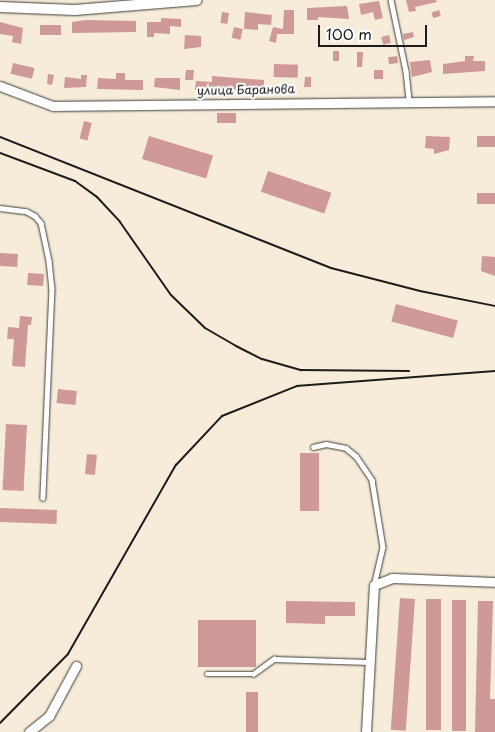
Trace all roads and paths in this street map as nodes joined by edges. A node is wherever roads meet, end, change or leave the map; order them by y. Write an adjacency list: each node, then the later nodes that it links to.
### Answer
1 (197, 0): 3 (street)
2 (391, 0): 5 (lane)
3 (0, 7)
4 (0, 86): 5 (street, улица Баранова)
5 (408, 101): 6 (street, улица Баранова)
6 (495, 101)
7 (0, 208): 9 (lane)
8 (313, 446): 11 (lane)
9 (42, 498)
10 (495, 582): 11 (street)
11 (374, 585): 12 (street)
12 (370, 662): 14 (lane); 16 (street)
13 (76, 666): 15 (street)
14 (207, 674)
15 (29, 732)
16 (366, 732)

